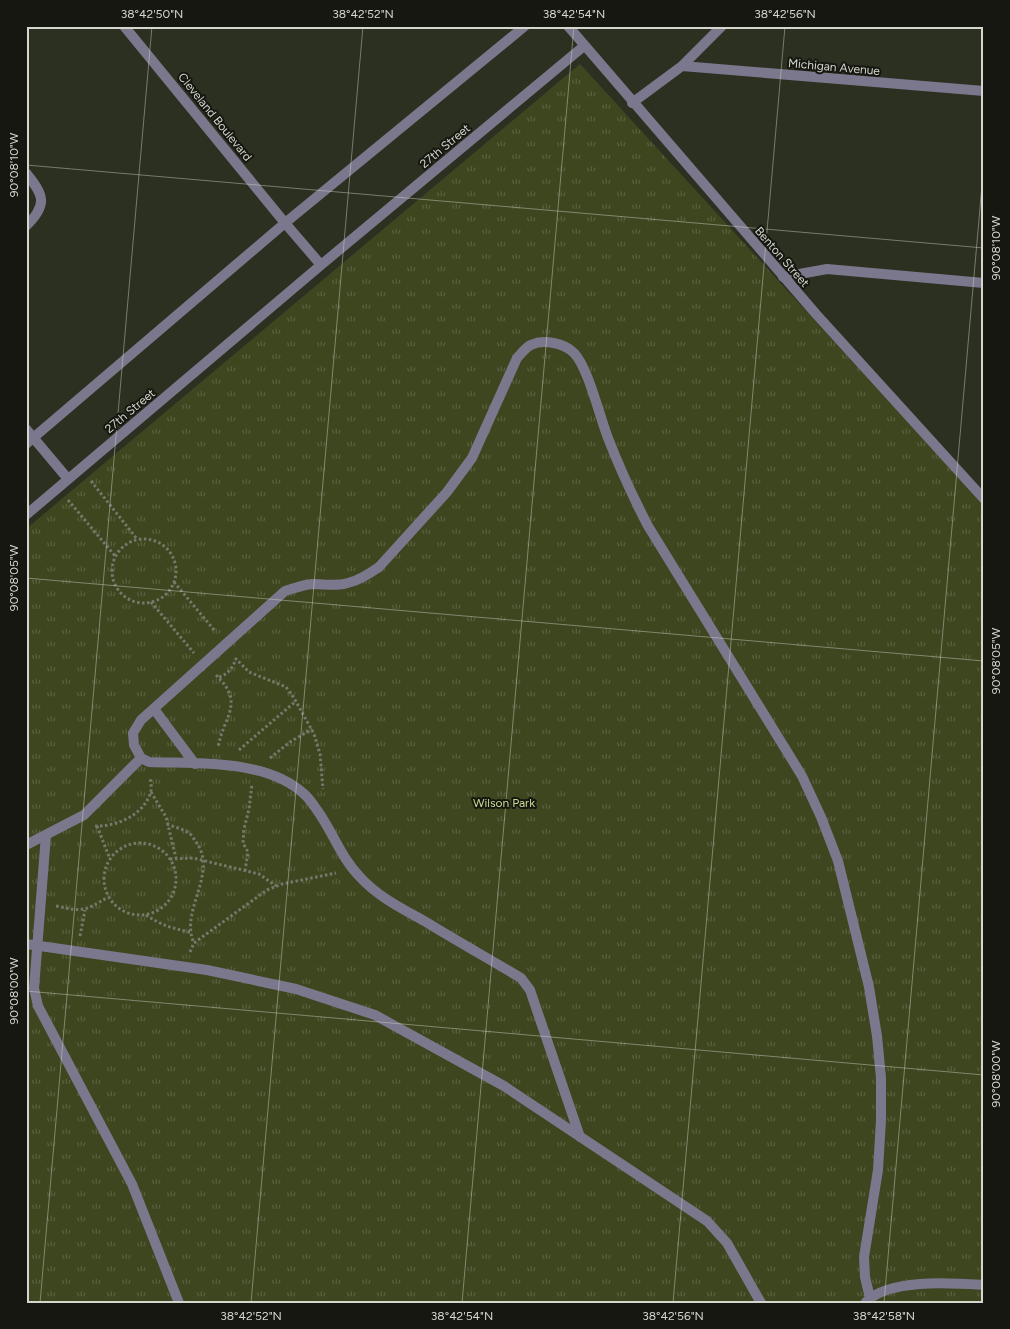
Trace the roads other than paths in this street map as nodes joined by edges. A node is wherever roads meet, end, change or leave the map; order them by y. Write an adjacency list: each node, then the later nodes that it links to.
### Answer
1 (124, 26): 10 (street, Cleveland Boulevard)
2 (525, 26): 10 (street)
3 (568, 26): 5 (street, Benton Street)
4 (722, 26): 6 (street)
5 (584, 46): 8 (street, Benton Street); 12 (street, 27th Street)
6 (682, 66): 7 (street, Michigan Avenue); 8 (street)
7 (984, 91)
8 (632, 103): 13 (street, Benton Street)
9 (26, 172): 11 (street)
10 (285, 223): 12 (street); 16 (street)
11 (26, 226)
12 (321, 264): 17 (street, 27th Street)
13 (783, 277): 14 (street); 18 (street, Benton Street)
14 (984, 283)
15 (26, 429): 16 (street)
16 (30, 441): 17 (street)
17 (68, 479): 21 (street, 27th Street)
18 (971, 485): 19 (street); 20 (street, Benton Street)
19 (984, 486)
20 (984, 499)
21 (26, 515)
22 (154, 708): 23 (street); 24 (street); 31 (street)
23 (145, 760): 24 (street); 25 (street)
24 (195, 764): 29 (street)
25 (46, 835): 26 (street); 28 (street)
26 (26, 845)
27 (26, 944): 28 (street)
28 (38, 945): 29 (street); 32 (street)
29 (580, 1137): 33 (street)
30 (984, 1285): 31 (street)
31 (868, 1300)
32 (179, 1303)
33 (761, 1303)

